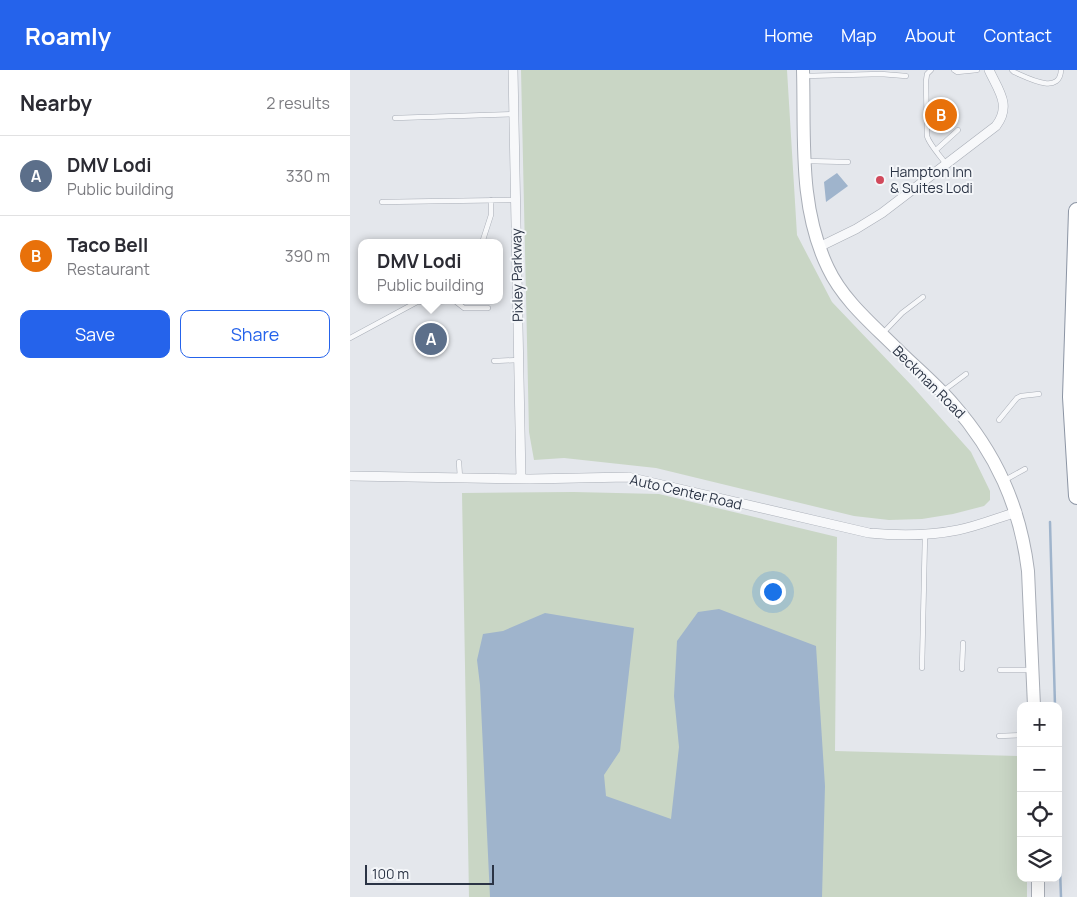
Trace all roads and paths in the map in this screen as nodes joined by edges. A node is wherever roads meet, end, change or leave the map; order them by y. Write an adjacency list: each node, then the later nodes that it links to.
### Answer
1 (513, 70): 12 (street, Pixley Parkway)
2 (931, 70): 15 (lane)
3 (977, 70): 7 (lane)
4 (989, 70): 18 (street)
5 (1012, 70): 6 (lane)
6 (1061, 70)
7 (955, 71)
8 (881, 72): 10 (lane); 11 (lane)
9 (803, 73): 10 (lane); 16 (street, Beckman Road)
10 (827, 73)
11 (906, 76)
12 (514, 114): 13 (lane); 20 (street, Pixley Parkway)
13 (395, 118)
14 (958, 130): 15 (lane)
15 (936, 150): 18 (lane)
16 (805, 161): 17 (lane); 24 (street, Beckman Road)
17 (848, 162)
18 (946, 164): 24 (street)
19 (490, 200): 20 (lane); 21 (lane); 23 (lane)
20 (516, 200): 31 (street, Pixley Parkway)
21 (382, 202)
22 (1077, 210): 43 (highway)
23 (483, 239)
24 (819, 247): 29 (street, Beckman Road)
25 (923, 297): 29 (lane)
26 (413, 304): 30 (lane)
27 (459, 304): 28 (lane)
28 (488, 308)
29 (882, 334): 34 (street, Beckman Road)
30 (350, 338)
31 (519, 360): 32 (lane); 41 (street, Pixley Parkway)
32 (494, 362)
33 (966, 374): 34 (lane)
34 (941, 392): 42 (street, Beckman Road)
35 (1039, 394): 36 (lane)
36 (999, 420)
37 (459, 462): 40 (lane)
38 (1025, 470): 42 (lane)
39 (350, 476): 40 (street, Auto Center Road)
40 (460, 478): 41 (street, Auto Center Road)
41 (522, 479): 45 (street, Auto Center Road)
42 (1004, 481): 44 (street, Beckman Road)
43 (1077, 496)
44 (1017, 512): 45 (street, Auto Center Road); 50 (street, Beckman Road)
45 (925, 535): 47 (lane)
46 (963, 643): 48 (lane)
47 (922, 668)
48 (962, 669)
49 (1000, 670): 50 (lane)
50 (1033, 670): 51 (street, Beckman Road)
51 (1034, 702)
52 (1017, 735): 53 (lane)
53 (999, 736)
54 (1038, 882): 55 (street)
55 (1038, 897)

